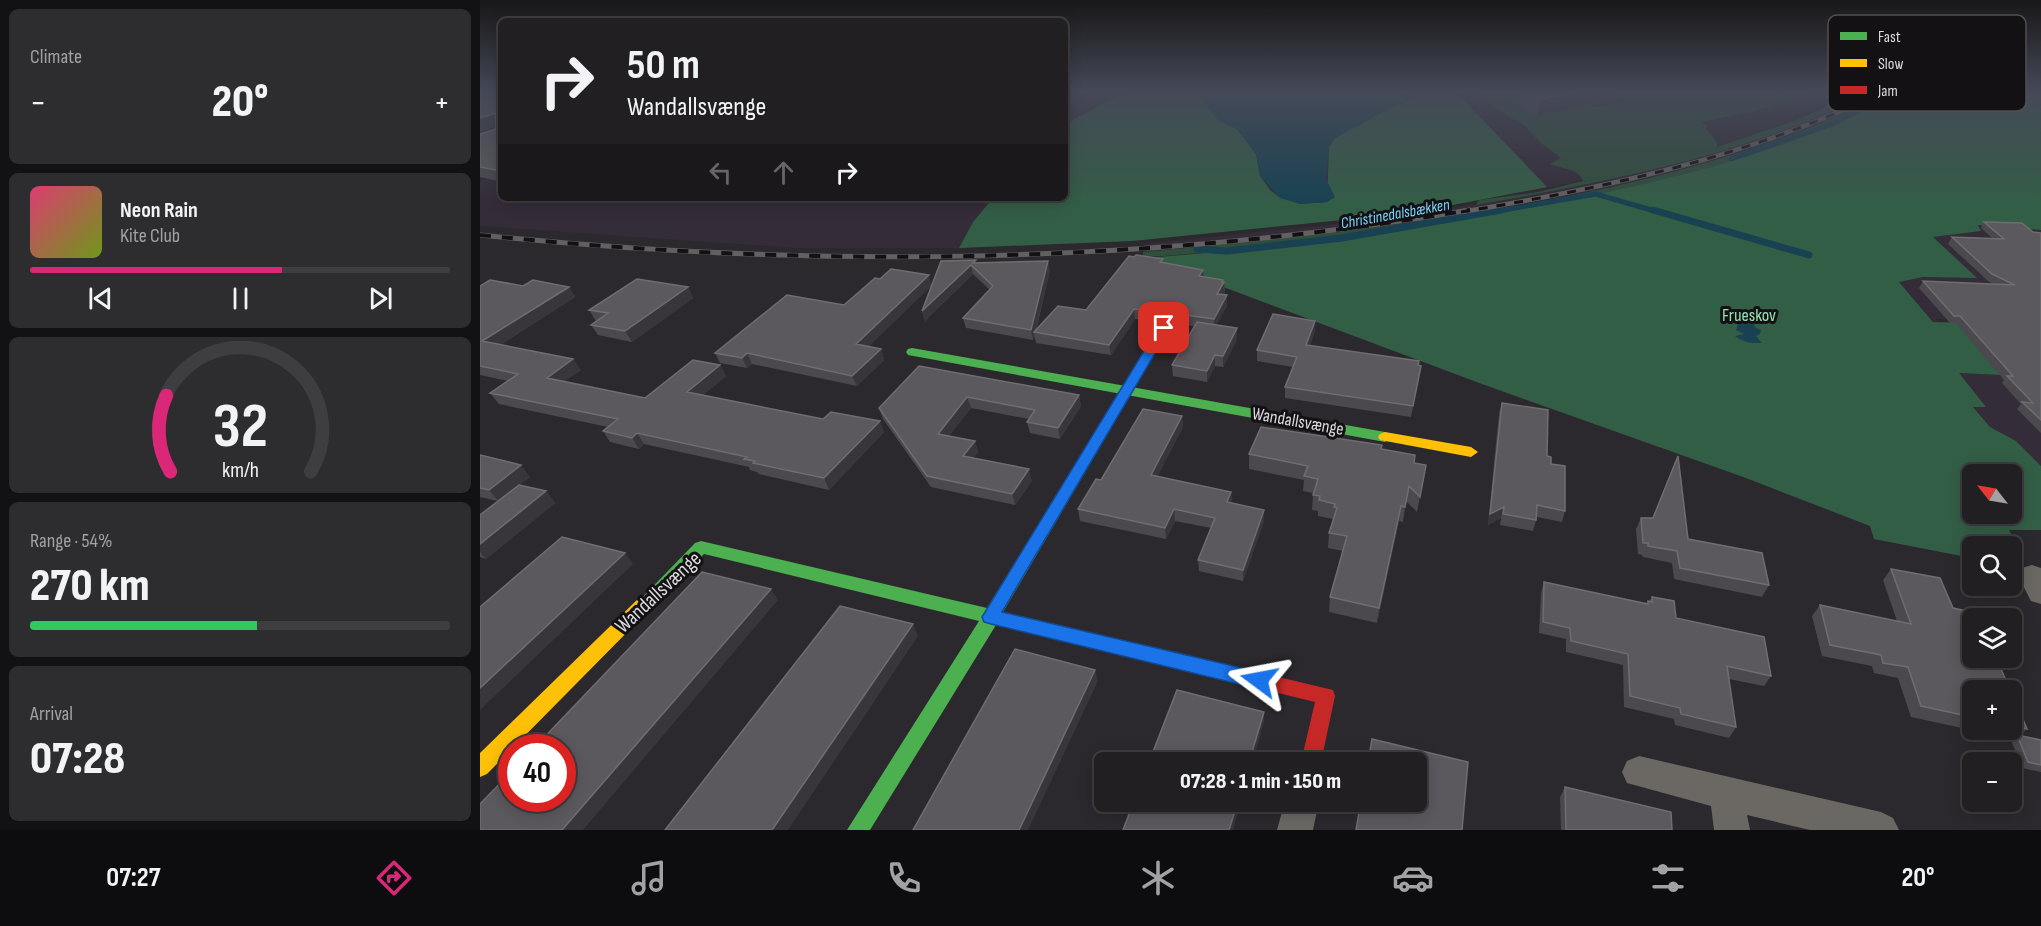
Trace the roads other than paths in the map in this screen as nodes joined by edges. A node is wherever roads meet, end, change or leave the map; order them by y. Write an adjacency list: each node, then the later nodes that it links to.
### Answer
1 (1164, 328): 3 (street)
2 (912, 352): 3 (street, Wandallsvænge)
3 (1126, 390): 4 (street, Wandallsvænge); 5 (street)
4 (1471, 452)
5 (991, 617): 6 (street, Wandallsvænge); 7 (street, Wandallsvænge); 11 (street)
6 (1313, 752)
7 (480, 767)
8 (1639, 772): 9 (street)
9 (1726, 793): 13 (street); 14 (street)
10 (1299, 812): 12 (street)
11 (858, 830)
12 (1295, 830)
13 (1732, 830)
14 (1881, 830)

